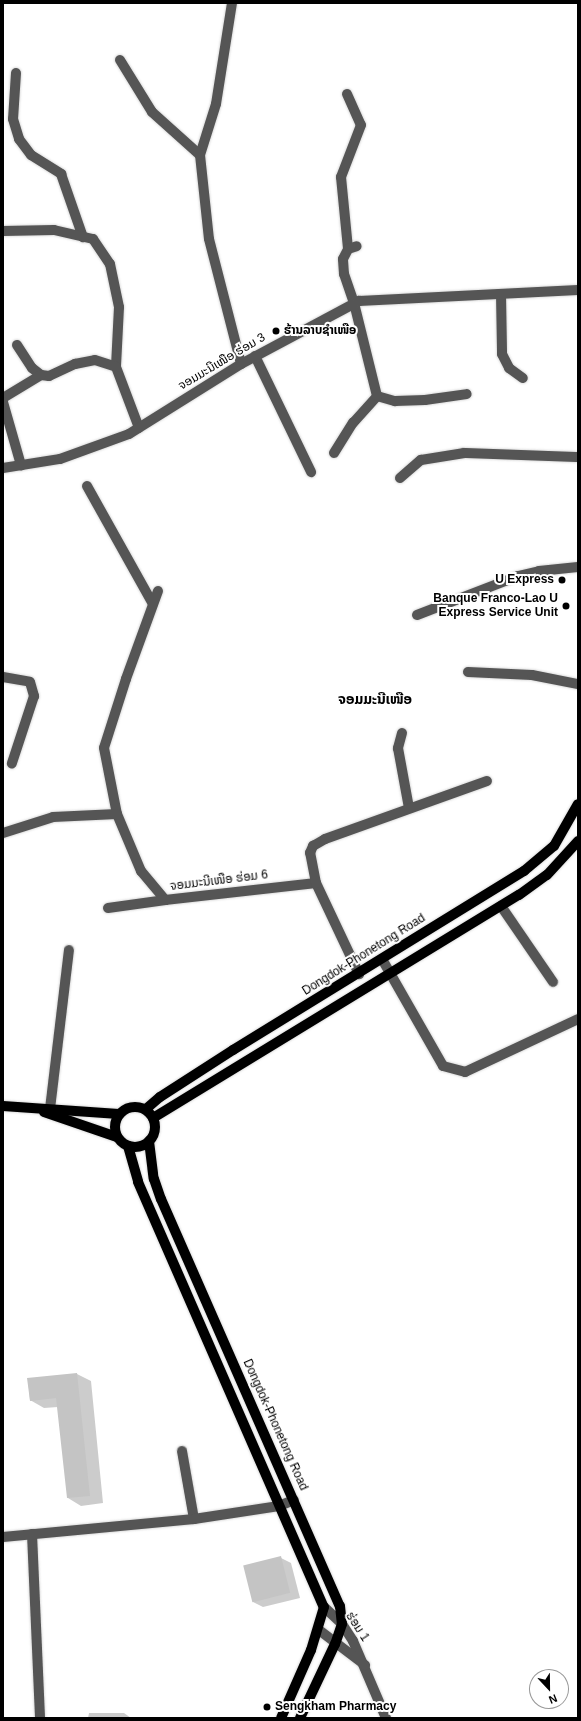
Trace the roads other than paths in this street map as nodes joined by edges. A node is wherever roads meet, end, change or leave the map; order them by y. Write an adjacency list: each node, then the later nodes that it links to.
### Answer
1 (232, 3): 5 (street)
2 (120, 60): 5 (street)
3 (16, 73): 7 (street)
4 (347, 94): 10 (street)
5 (200, 155): 13 (street)
6 (3, 231): 7 (street)
7 (83, 237): 14 (street)
8 (578, 290): 9 (street, ຈອມມະນີເໜືອ ຮ່ອມ 3)
9 (501, 294): 10 (street, ຈອມມະນີເໜືອ ຮ່ອມ 3); 16 (street)
10 (354, 303): 12 (street, ຈອມມະນີເໜືອ ຮ່ອມ 3); 18 (street)
11 (17, 345): 15 (street)
12 (255, 356): 13 (street, ຈອມມະນີເໜືອ ຮ່ອມ 3); 26 (street)
13 (240, 364): 21 (street, ຈອມມະນີເໜືອ ຮ່ອມ 3)
14 (116, 367): 15 (street); 21 (street)
15 (41, 375): 19 (street)
16 (523, 378)
17 (467, 394): 18 (street)
18 (377, 396): 22 (street)
19 (3, 398)
20 (3, 402): 24 (street)
21 (139, 428): 24 (street, ຈອມມະນີເໜືອ ຮ່ອມ 3)
22 (334, 453)
23 (578, 457): 27 (street)
24 (21, 465): 25 (street, ຈອມມະນີເໜືອ ຮ່ອມ 3)
25 (3, 468)
26 (311, 472)
27 (400, 478)
28 (87, 486): 31 (street)
29 (578, 567): 32 (street)
30 (158, 591): 31 (street, ຈອມມະນີເໜືອ ຮ່ອມ 6)
31 (153, 604): 41 (street, ຈອມມະນີເໜືອ ຮ່ອມ 6)
32 (417, 616)
33 (468, 672): 35 (street)
34 (3, 677): 37 (street)
35 (578, 684)
36 (402, 733): 40 (street)
37 (12, 763)
38 (487, 781): 40 (street)
39 (578, 804): 49 (main road, Dongdok-Phonetong Road)
40 (408, 808): 44 (street)
41 (117, 814): 42 (street); 45 (street, ຈອມມະນີເໜືອ ຮ່ອມ 6)
42 (3, 833)
43 (578, 841): 46 (main road)
44 (316, 883): 45 (street, ຈອມມະນີເໜືອ ຮ່ອມ 6); 50 (street)
45 (165, 900): 47 (street)
46 (502, 906): 51 (main road); 52 (street)
47 (108, 908)
48 (69, 950): 56 (street)
49 (382, 959): 50 (main road, Dongdok-Phonetong Road); 51 (street)
50 (359, 974): 57 (main road, Dongdok-Phonetong Road)
51 (391, 975): 53 (street); 59 (main road)
52 (553, 982)
53 (578, 1019)
54 (3, 1106): 55 (main road)
55 (34, 1109): 56 (main road); 60 (main road)
56 (50, 1109): 58 (main road)
57 (146, 1109): 58 (main road); 59 (main road)
58 (119, 1114): 60 (main road)
59 (153, 1118): 61 (main road, Dongdok-Phonetong Road)
60 (117, 1137): 62 (main road)
61 (149, 1141): 62 (main road); 64 (main road, Dongdok-Phonetong Road)
62 (128, 1146): 65 (main road)
63 (182, 1451): 66 (street)
64 (294, 1500): 65 (street); 70 (main road, Dongdok-Phonetong Road)
65 (279, 1506): 66 (street); 69 (main road)
66 (194, 1519): 67 (street)
67 (32, 1534): 68 (street); 74 (street)
68 (3, 1537)
69 (324, 1607): 70 (street, ຮ່ອມ 1); 71 (main road)
70 (342, 1624): 72 (main road, Dongdok-Phonetong Road); 73 (street, ຮ່ອມ 1)
71 (319, 1630): 72 (street, ຮ່ອມ 1); 75 (main road)
72 (335, 1644): 73 (street, ຮ່ອມ 1); 76 (main road, Dongdok-Phonetong Road)
73 (364, 1665): 77 (street, ຮ່ອມ 1)
74 (40, 1718)
75 (281, 1718)
76 (300, 1718)
77 (386, 1718)

